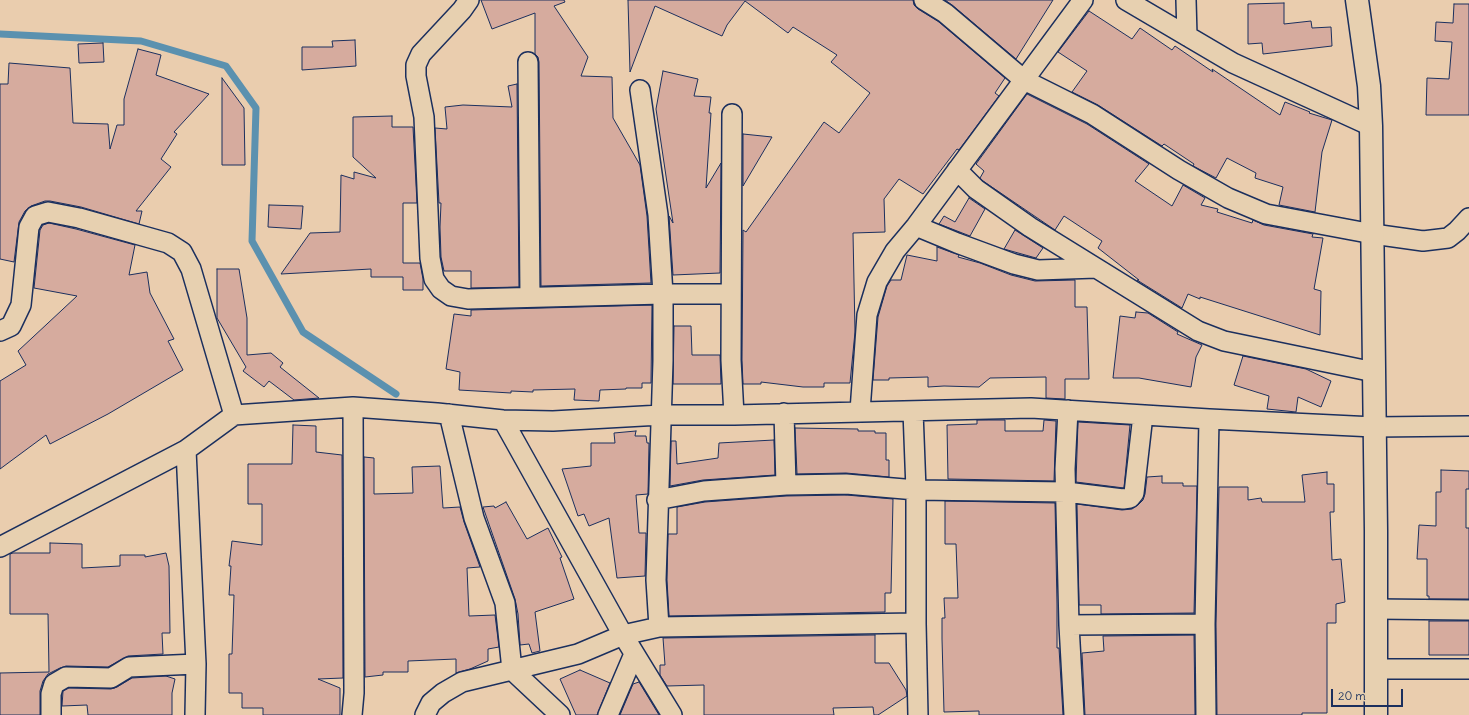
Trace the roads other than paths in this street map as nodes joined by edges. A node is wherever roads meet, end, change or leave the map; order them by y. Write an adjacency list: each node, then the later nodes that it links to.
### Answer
1 (469, 0): 20 (street)
2 (924, 0): 9 (street)
3 (1083, 0): 9 (street)
4 (1126, 0): 7 (street)
5 (1186, 0): 7 (street)
6 (1358, 0): 12 (street)
7 (1187, 36): 12 (street)
8 (528, 62): 20 (street)
9 (1024, 80): 13 (street); 16 (street)
10 (640, 90): 18 (street)
11 (732, 114): 19 (street)
12 (1371, 126): 16 (street)
13 (957, 170): 15 (street); 17 (street)
14 (1469, 218): 16 (street)
15 (916, 226): 17 (street); 25 (street)
16 (1373, 234): 22 (street)
17 (1096, 268): 22 (street)
18 (663, 294): 19 (street); 20 (street); 30 (street)
19 (731, 294): 31 (street)
20 (530, 297)
21 (0, 332): 29 (street)
22 (1374, 372): 36 (street)
23 (352, 407): 28 (street); 29 (street); 57 (street)
24 (1068, 410): 26 (street); 32 (street); 40 (street)
25 (860, 411): 26 (street); 27 (street)
26 (912, 411): 39 (street)
27 (784, 413): 31 (street); 38 (street)
28 (449, 414): 34 (street); 54 (street)
29 (234, 415): 37 (street)
30 (661, 415): 31 (street); 34 (street); 41 (street)
31 (734, 415)
32 (1143, 415): 33 (street); 40 (street)
33 (1209, 419): 36 (street); 46 (street)
34 (503, 420): 49 (street)
35 (1469, 426): 36 (street)
36 (1374, 427): 43 (street)
37 (186, 450): 42 (street); 51 (street)
38 (786, 484): 39 (street); 41 (street)
39 (916, 490): 40 (street); 45 (street)
40 (1066, 492): 47 (street)
41 (657, 500): 48 (street)
42 (0, 546)
43 (1376, 609): 44 (street); 52 (street)
44 (1469, 610)
45 (916, 623): 48 (street); 62 (street)
46 (1206, 624): 47 (street); 64 (street)
47 (1068, 625): 63 (street)
48 (658, 627): 49 (street)
49 (623, 635): 50 (street); 54 (street)
50 (634, 654): 60 (street); 61 (street)
51 (196, 664): 55 (street); 56 (street)
52 (1376, 669): 53 (street); 65 (street)
53 (1469, 669)
54 (512, 670): 58 (street); 59 (street)
55 (51, 715)
56 (195, 715)
57 (352, 715)
58 (425, 715)
59 (560, 715)
60 (608, 715)
61 (672, 715)
62 (918, 715)
63 (1074, 715)
64 (1206, 715)
65 (1376, 715)

